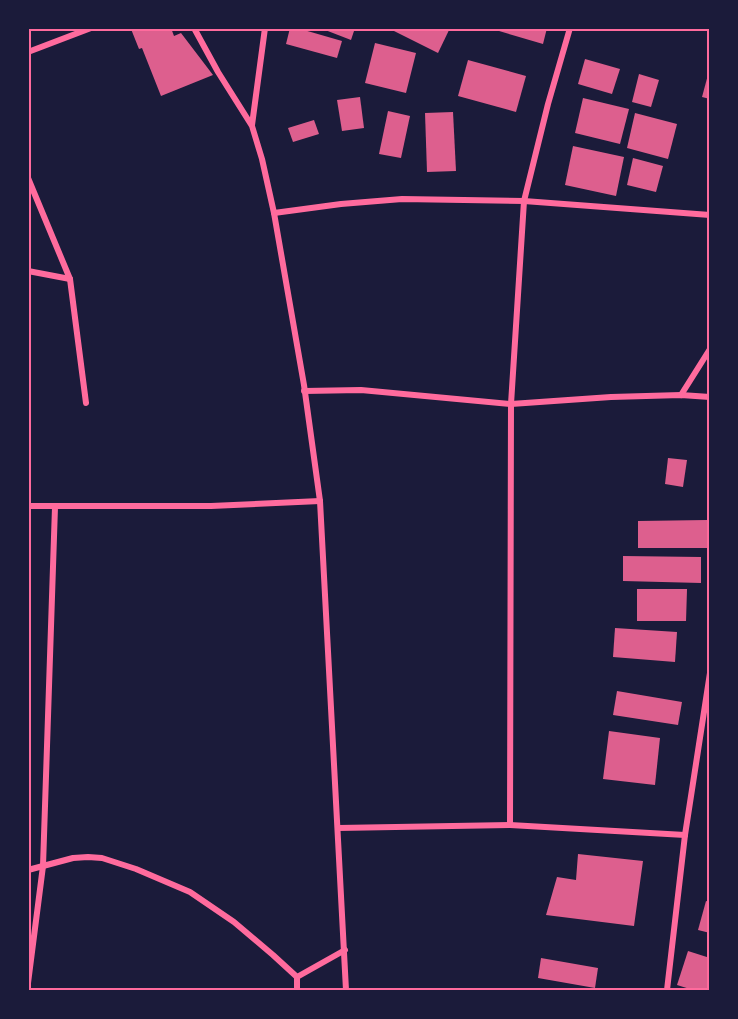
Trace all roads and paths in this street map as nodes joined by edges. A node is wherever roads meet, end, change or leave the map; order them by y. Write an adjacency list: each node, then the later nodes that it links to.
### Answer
1 (91, 28): 5 (street)
2 (194, 28): 6 (street)
3 (265, 28): 6 (street)
4 (570, 28): 8 (street)
5 (28, 52)
6 (252, 126): 9 (street)
7 (28, 178): 12 (street)
8 (524, 201): 9 (street); 10 (street); 18 (street)
9 (274, 213): 14 (street)
10 (710, 215)
11 (28, 271): 12 (street)
12 (70, 279): 17 (street)
13 (710, 349): 15 (street)
14 (304, 391): 18 (street); 19 (street)
15 (681, 395): 16 (street); 18 (street)
16 (710, 397)
17 (86, 403)
18 (512, 404): 23 (street)
19 (320, 501): 21 (street); 24 (street)
20 (28, 506): 21 (street)
21 (54, 507): 26 (street)
22 (709, 675): 25 (street)
23 (510, 825): 24 (street); 25 (street)
24 (338, 828): 28 (street)
25 (685, 835): 33 (street)
26 (43, 866): 27 (street); 29 (street); 30 (street)
27 (28, 870)
28 (345, 950): 29 (street); 32 (street)
29 (297, 977): 31 (street)
30 (28, 983)
31 (297, 990)
32 (346, 990)
33 (667, 990)

